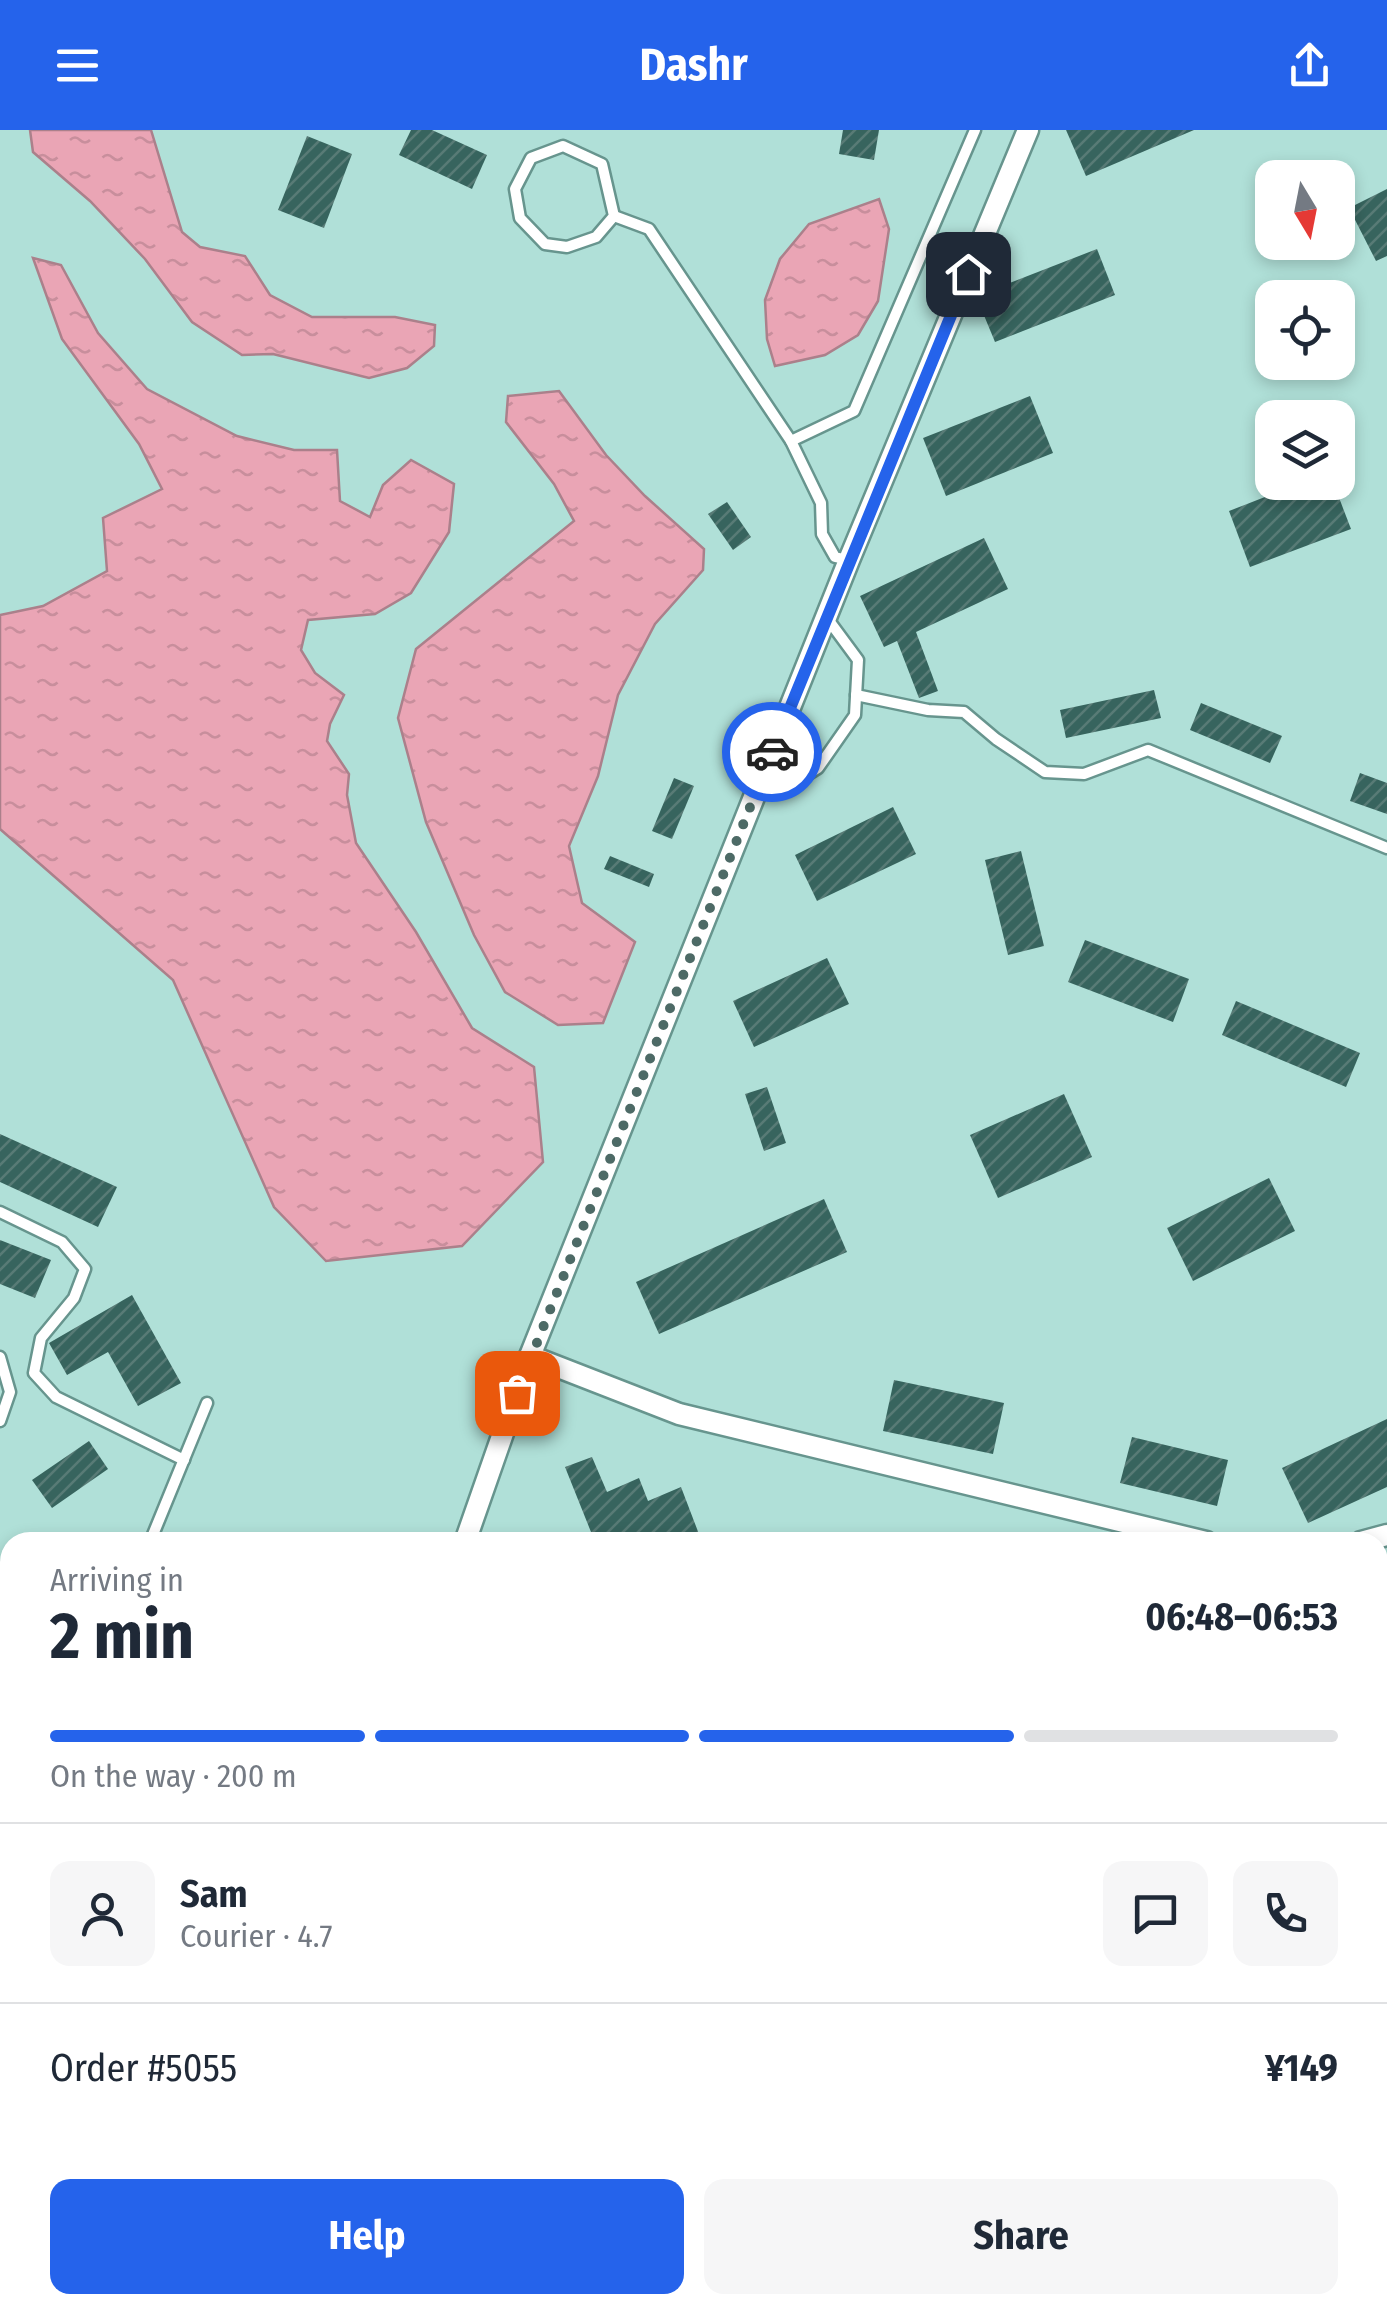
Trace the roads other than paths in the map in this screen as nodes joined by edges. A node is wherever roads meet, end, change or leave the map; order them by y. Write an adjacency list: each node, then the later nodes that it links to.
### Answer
1 (975, 130): 4 (lane)
2 (1028, 130): 5 (street)
3 (614, 216): 3 (lane); 4 (lane)
4 (791, 442): 5 (lane)
5 (850, 560): 6 (street)
6 (827, 617): 7 (lane); 8 (street)
7 (856, 694): 8 (lane); 9 (lane)
8 (760, 784): 11 (street)
9 (1387, 848)
10 (0, 1212): 15 (lane)
11 (530, 1356): 17 (street); 18 (street)
12 (0, 1357): 14 (lane)
13 (207, 1402): 15 (lane)
14 (0, 1420)
15 (184, 1460): 16 (lane)
16 (154, 1532)
17 (468, 1532)
18 (1165, 1532)

